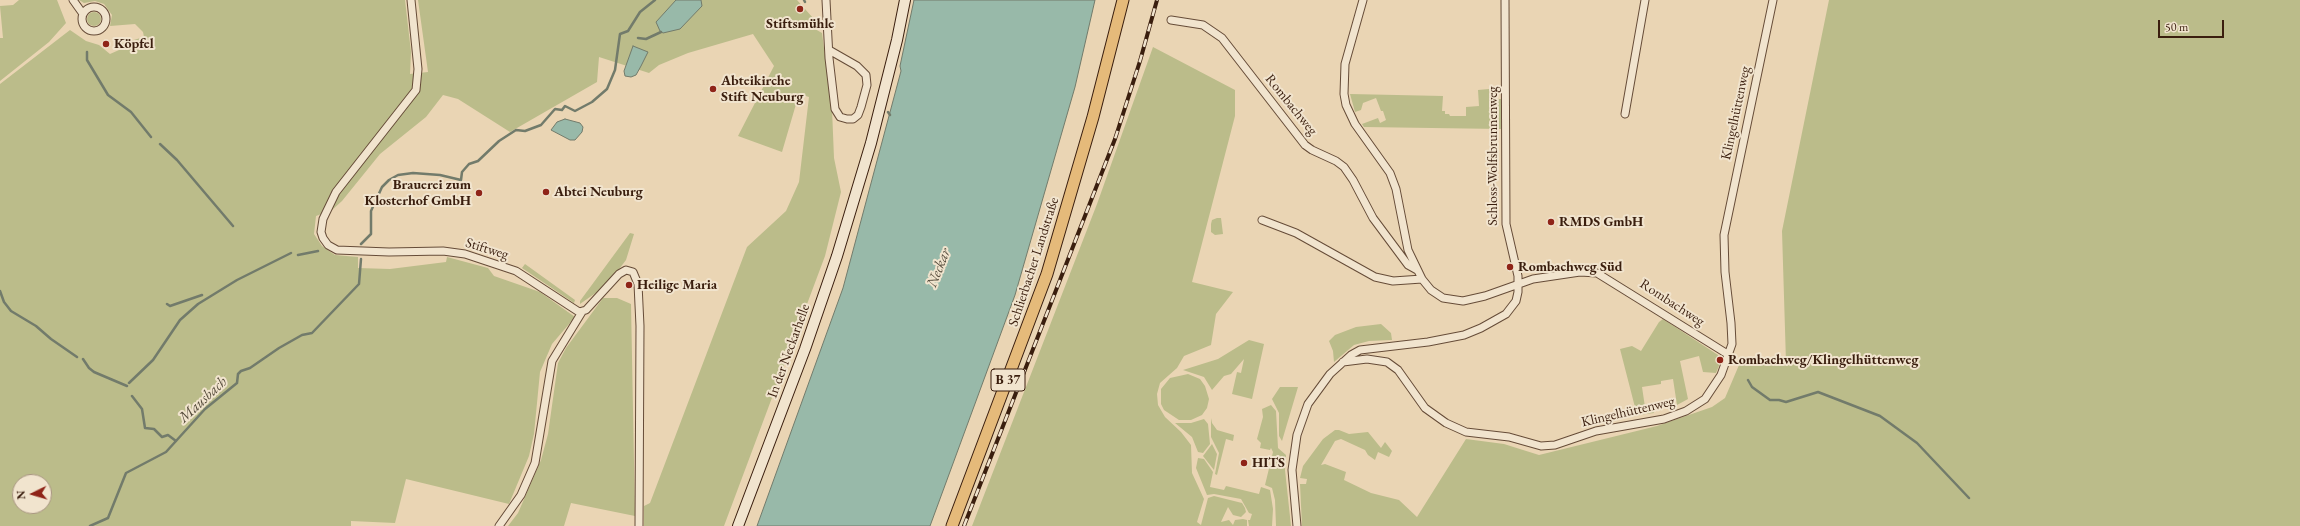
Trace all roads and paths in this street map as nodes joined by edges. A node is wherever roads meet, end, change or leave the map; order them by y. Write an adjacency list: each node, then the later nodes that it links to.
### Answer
1 (73, 0): 10 (street)
2 (411, 0): 18 (street, Stiftweg)
3 (826, 0): 12 (street)
4 (905, 0): 23 (main road, In der Neckarhelle)
5 (1123, 0): 24 (main road, Schlierbacher Landstraße / B 37)
6 (1363, 0): 15 (street)
7 (1505, 0): 17 (street, Schloss-Wolfsbrunnenweg)
8 (1645, 0): 13 (street)
9 (1773, 0): 19 (street, Klingelhüttenweg)
10 (83, 14)
11 (1171, 20): 15 (street, Rombachweg)
12 (829, 50): 12 (street)
13 (1625, 114)
14 (1262, 220): 16 (street)
15 (1417, 270): 16 (street, Rombachweg)
16 (1422, 279): 17 (street, Rombachweg)
17 (1518, 283): 19 (street, Rombachweg); 20 (street, Schloss-Wolfsbrunnenweg)
18 (582, 312): 21 (street); 22 (street)
19 (1729, 355): 20 (street, Klingelhüttenweg)
20 (1343, 362): 25 (street, Schloss-Wolfsbrunnenweg)
21 (499, 526)
22 (639, 526)
23 (738, 526)
24 (952, 526)
25 (1297, 526)

